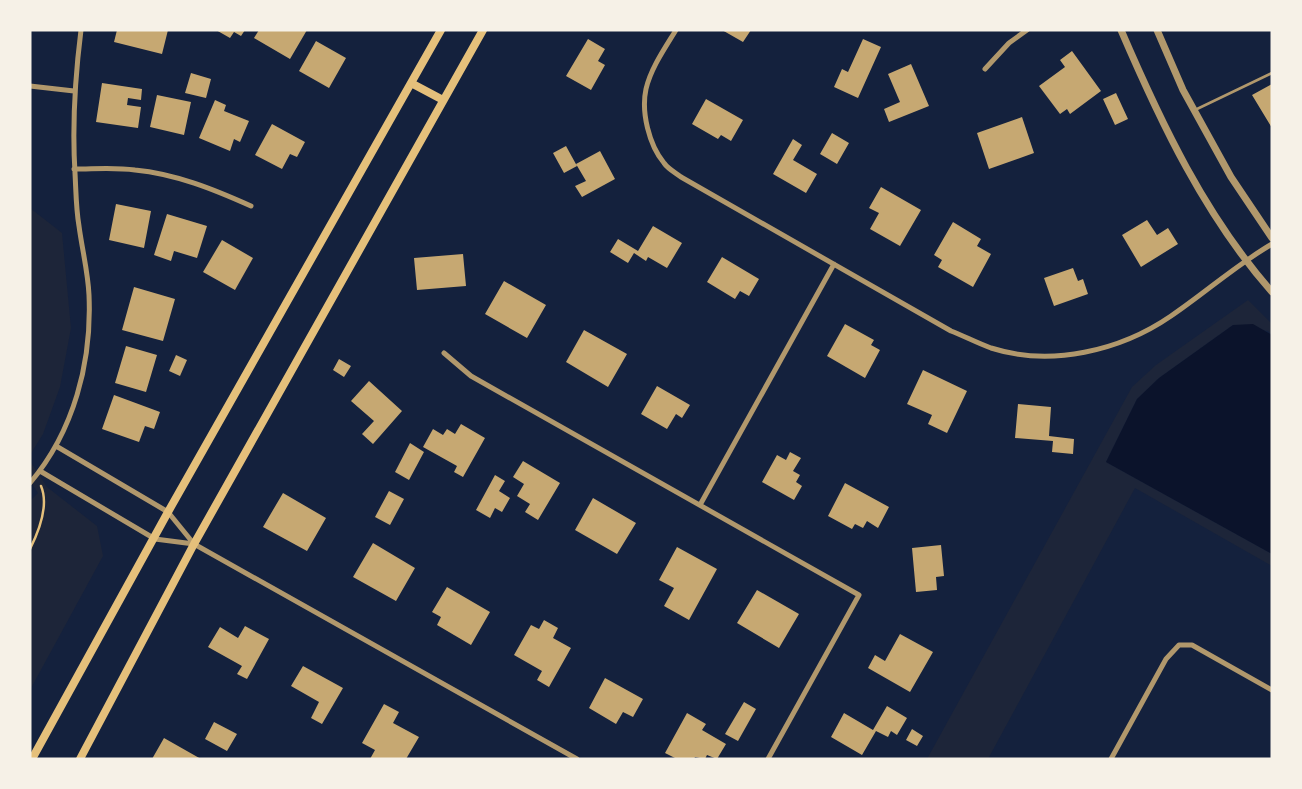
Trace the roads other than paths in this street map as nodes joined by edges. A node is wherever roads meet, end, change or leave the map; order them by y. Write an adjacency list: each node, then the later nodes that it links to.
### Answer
1 (81, 30): 12 (street)
2 (441, 30): 10 (main road)
3 (483, 30): 13 (main road)
4 (676, 30): 20 (street)
5 (1027, 30): 8 (street)
6 (1121, 30): 19 (street)
7 (1157, 30): 14 (street)
8 (985, 69)
9 (1272, 73): 14 (lane)
10 (411, 83): 13 (main road); 27 (main road)
11 (30, 86): 12 (street)
12 (74, 91): 15 (street)
13 (443, 100): 29 (main road)
14 (1194, 110): 17 (street)
15 (74, 169): 16 (street); 23 (street)
16 (251, 206)
17 (1272, 238)
18 (1272, 244): 19 (street)
19 (1245, 260): 20 (street); 21 (street)
20 (834, 264): 26 (street)
21 (1272, 292)
22 (444, 353): 26 (street)
23 (56, 446): 24 (street); 27 (street)
24 (38, 473): 25 (street); 28 (street)
25 (30, 483)
26 (700, 505): 34 (street)
27 (168, 512): 28 (main road); 29 (street)
28 (155, 539): 29 (street); 31 (main road)
29 (194, 544): 32 (main road); 33 (street)
30 (1272, 690): 35 (street)
31 (32, 759)
32 (80, 759)
33 (577, 759)
34 (768, 759)
35 (1111, 759)

